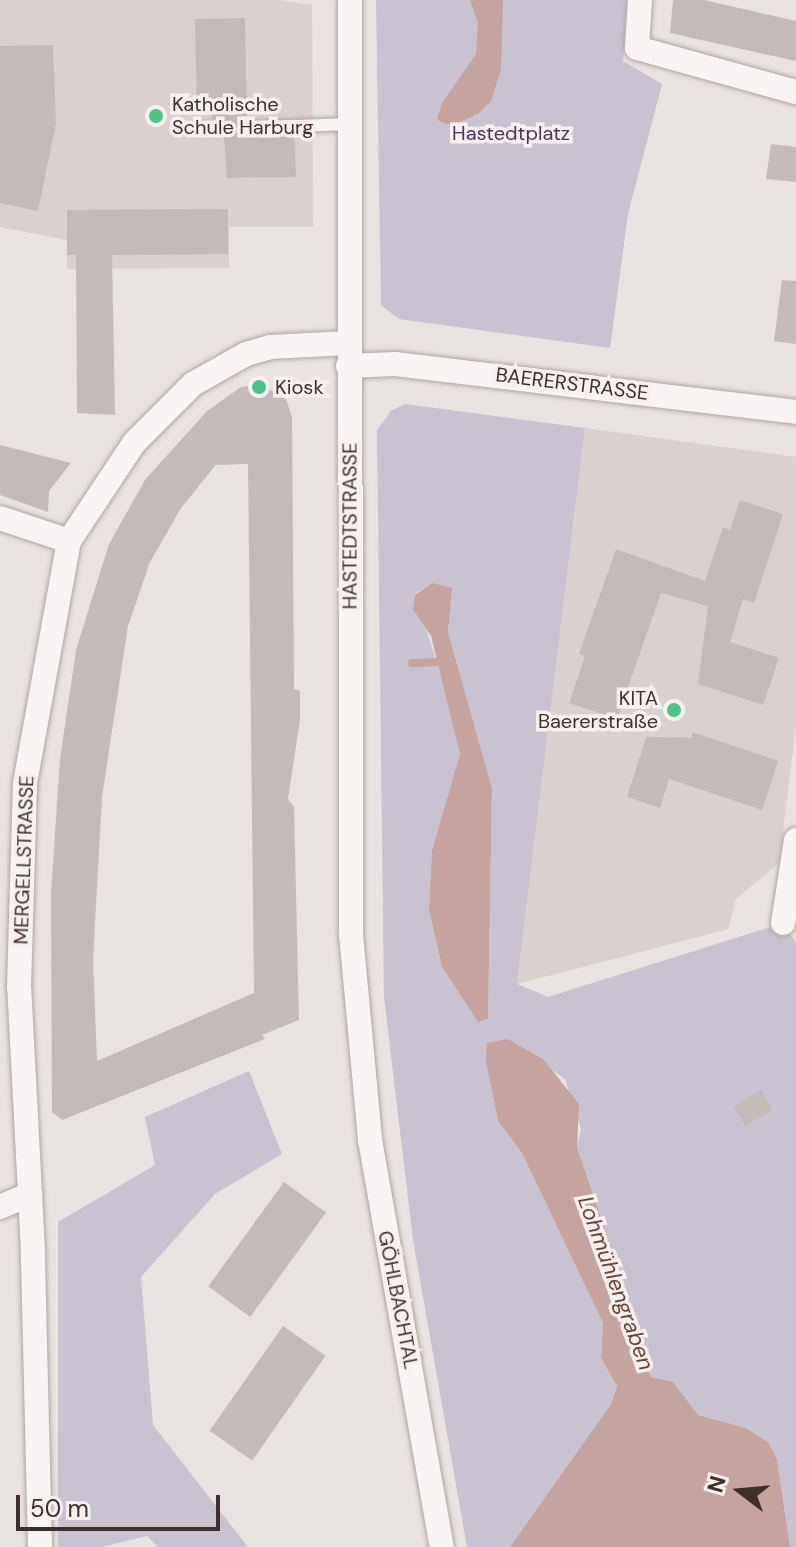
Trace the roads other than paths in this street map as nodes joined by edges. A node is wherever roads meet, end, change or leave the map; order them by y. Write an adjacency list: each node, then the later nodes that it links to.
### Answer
1 (350, 0): 4 (street, HASTEDTSTRASSE)
2 (640, 0): 3 (street)
3 (796, 92)
4 (349, 124): 6 (lane); 8 (street, HASTEDTSTRASSE)
5 (226, 128): 7 (lane)
6 (245, 128)
7 (197, 129)
8 (348, 354): 9 (street, BAERERSTRASSE); 11 (street, MERGELLSTRASSE); 14 (street, HASTEDTSTRASSE)
9 (796, 412)
10 (0, 518): 11 (street)
11 (69, 541): 15 (street, MERGELLSTRASSE)
12 (796, 840): 13 (street)
13 (783, 923)
14 (363, 1052): 18 (street, GÖHLBACHTAL)
15 (30, 1194): 16 (street); 17 (street, MERGELLSTRASSE)
16 (0, 1207)
17 (40, 1547)
18 (442, 1547)

